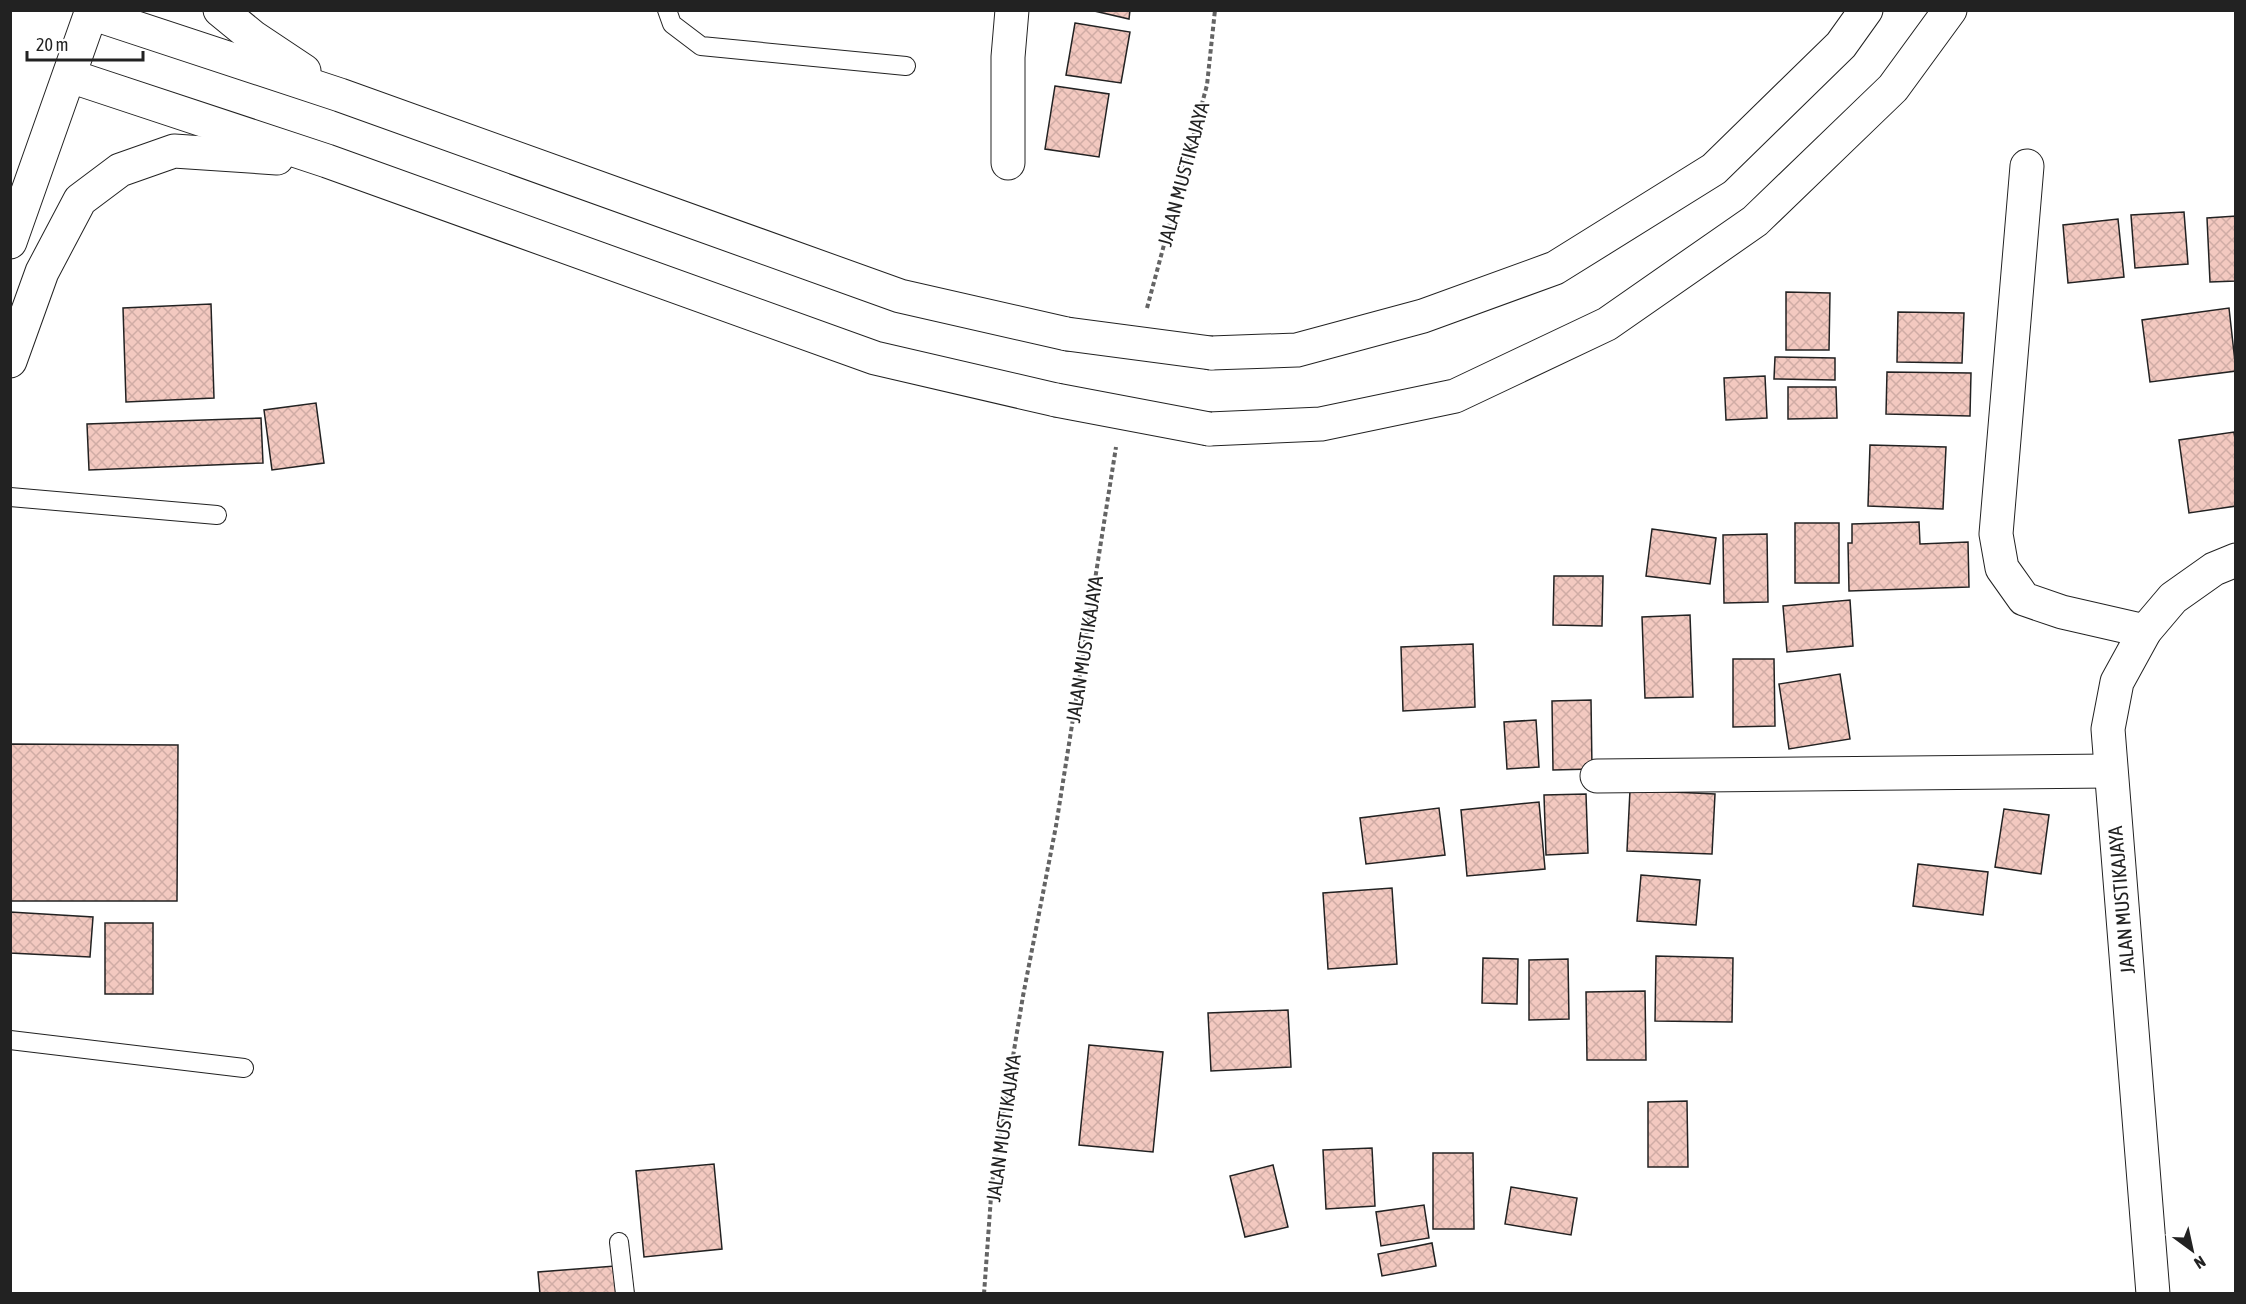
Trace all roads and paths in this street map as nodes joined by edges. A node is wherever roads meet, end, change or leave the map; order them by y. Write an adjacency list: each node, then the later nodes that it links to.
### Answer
1 (220, 10): 10 (main road)
2 (667, 10): 8 (lane)
3 (1012, 10): 12 (main road)
4 (1215, 10): 15 (path, JALAN MUSTIKAJAYA)
5 (1866, 10): 10 (main road, bridge)
6 (1950, 10): 11 (main road, bridge)
7 (91, 12): 9 (main road); 10 (main road)
8 (906, 66)
9 (70, 76): 11 (main road); 14 (main road)
10 (340, 94)
11 (327, 161): 16 (main road)
12 (1008, 163)
13 (2027, 166): 21 (main road)
14 (10, 242)
15 (1145, 313)
16 (10, 361)
17 (1118, 440): 28 (path, JALAN MUSTIKAJAYA)
18 (10, 497): 19 (lane)
19 (217, 515)
20 (2235, 560): 21 (main road, JALAN MUSTIKAJAYA)
21 (2145, 631): 22 (main road, JALAN MUSTIKAJAYA)
22 (2110, 771): 23 (main road); 29 (main road, JALAN MUSTIKAJAYA)
23 (1598, 776)
24 (10, 1040): 25 (lane)
25 (244, 1068)
26 (619, 1242): 27 (lane)
27 (625, 1293)
28 (984, 1293)
29 (2153, 1293)

